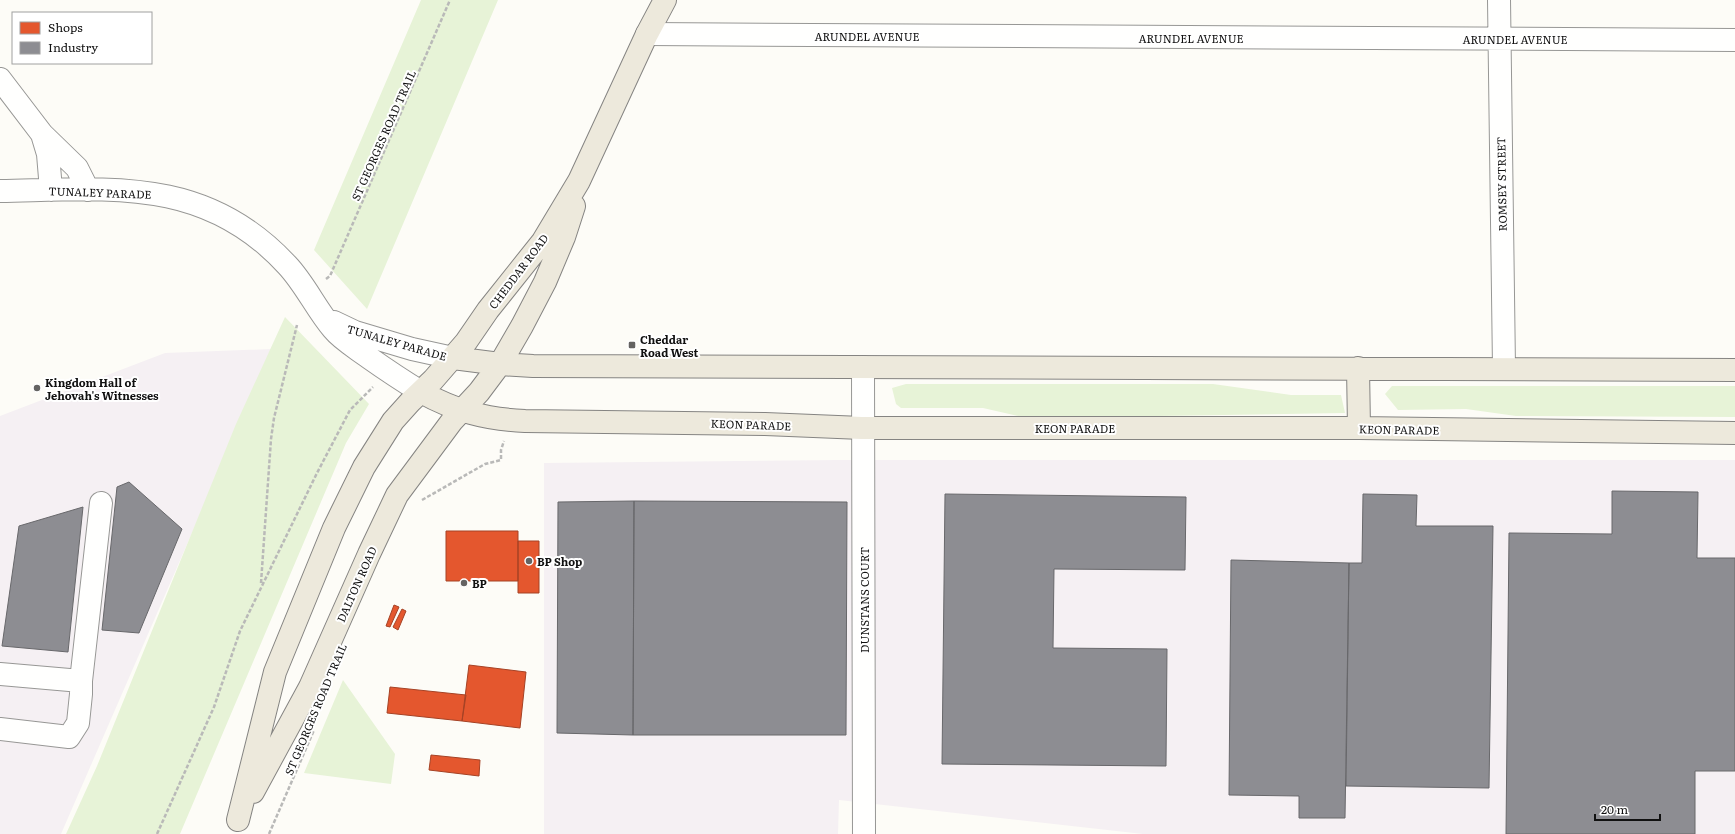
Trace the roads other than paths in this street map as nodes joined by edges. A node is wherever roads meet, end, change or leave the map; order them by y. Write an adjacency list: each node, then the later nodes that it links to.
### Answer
1 (654, 0): 4 (main road, CHEDDAR ROAD)
2 (665, 0): 4 (main road, CHEDDAR ROAD)
3 (1499, 0): 5 (street, ROMSEY STREET)
4 (647, 34): 5 (street, ARUNDEL AVENUE); 9 (main road, CHEDDAR ROAD)
5 (1499, 39): 6 (street, ARUNDEL AVENUE); 18 (street, ROMSEY STREET)
6 (1735, 40)
7 (0, 79): 8 (street)
8 (42, 134): 10 (street); 11 (street)
9 (579, 182): 14 (main road, CHEDDAR ROAD); 15 (main road, CHEDDAR ROAD)
10 (51, 190): 11 (street, TUNALEY PARADE); 12 (street, TUNALEY PARADE)
11 (88, 190): 13 (street, TUNALEY PARADE)
12 (0, 191)
13 (321, 314): 14 (street, TUNALEY PARADE); 20 (street, TUNALEY PARADE)
14 (453, 358): 15 (main road); 20 (main road, DALTON ROAD)
15 (500, 364): 16 (main road); 21 (main road, DALTON ROAD)
16 (863, 367): 17 (main road); 22 (street, DUNSTANS COURT)
17 (1358, 368): 18 (main road); 23 (main road)
18 (1504, 368): 19 (main road)
19 (1735, 370)
20 (421, 392): 21 (main road, KEON PARADE); 29 (main road, DALTON ROAD)
21 (461, 410): 22 (main road, KEON PARADE); 29 (main road, DALTON ROAD)
22 (862, 428): 23 (main road, KEON PARADE); 30 (street, DUNSTANS COURT)
23 (1359, 428): 24 (main road, KEON PARADE)
24 (1735, 433)
25 (101, 503): 27 (street)
26 (0, 674): 27 (street)
27 (81, 681): 28 (street)
28 (0, 729)
29 (235, 827)
30 (864, 834)

